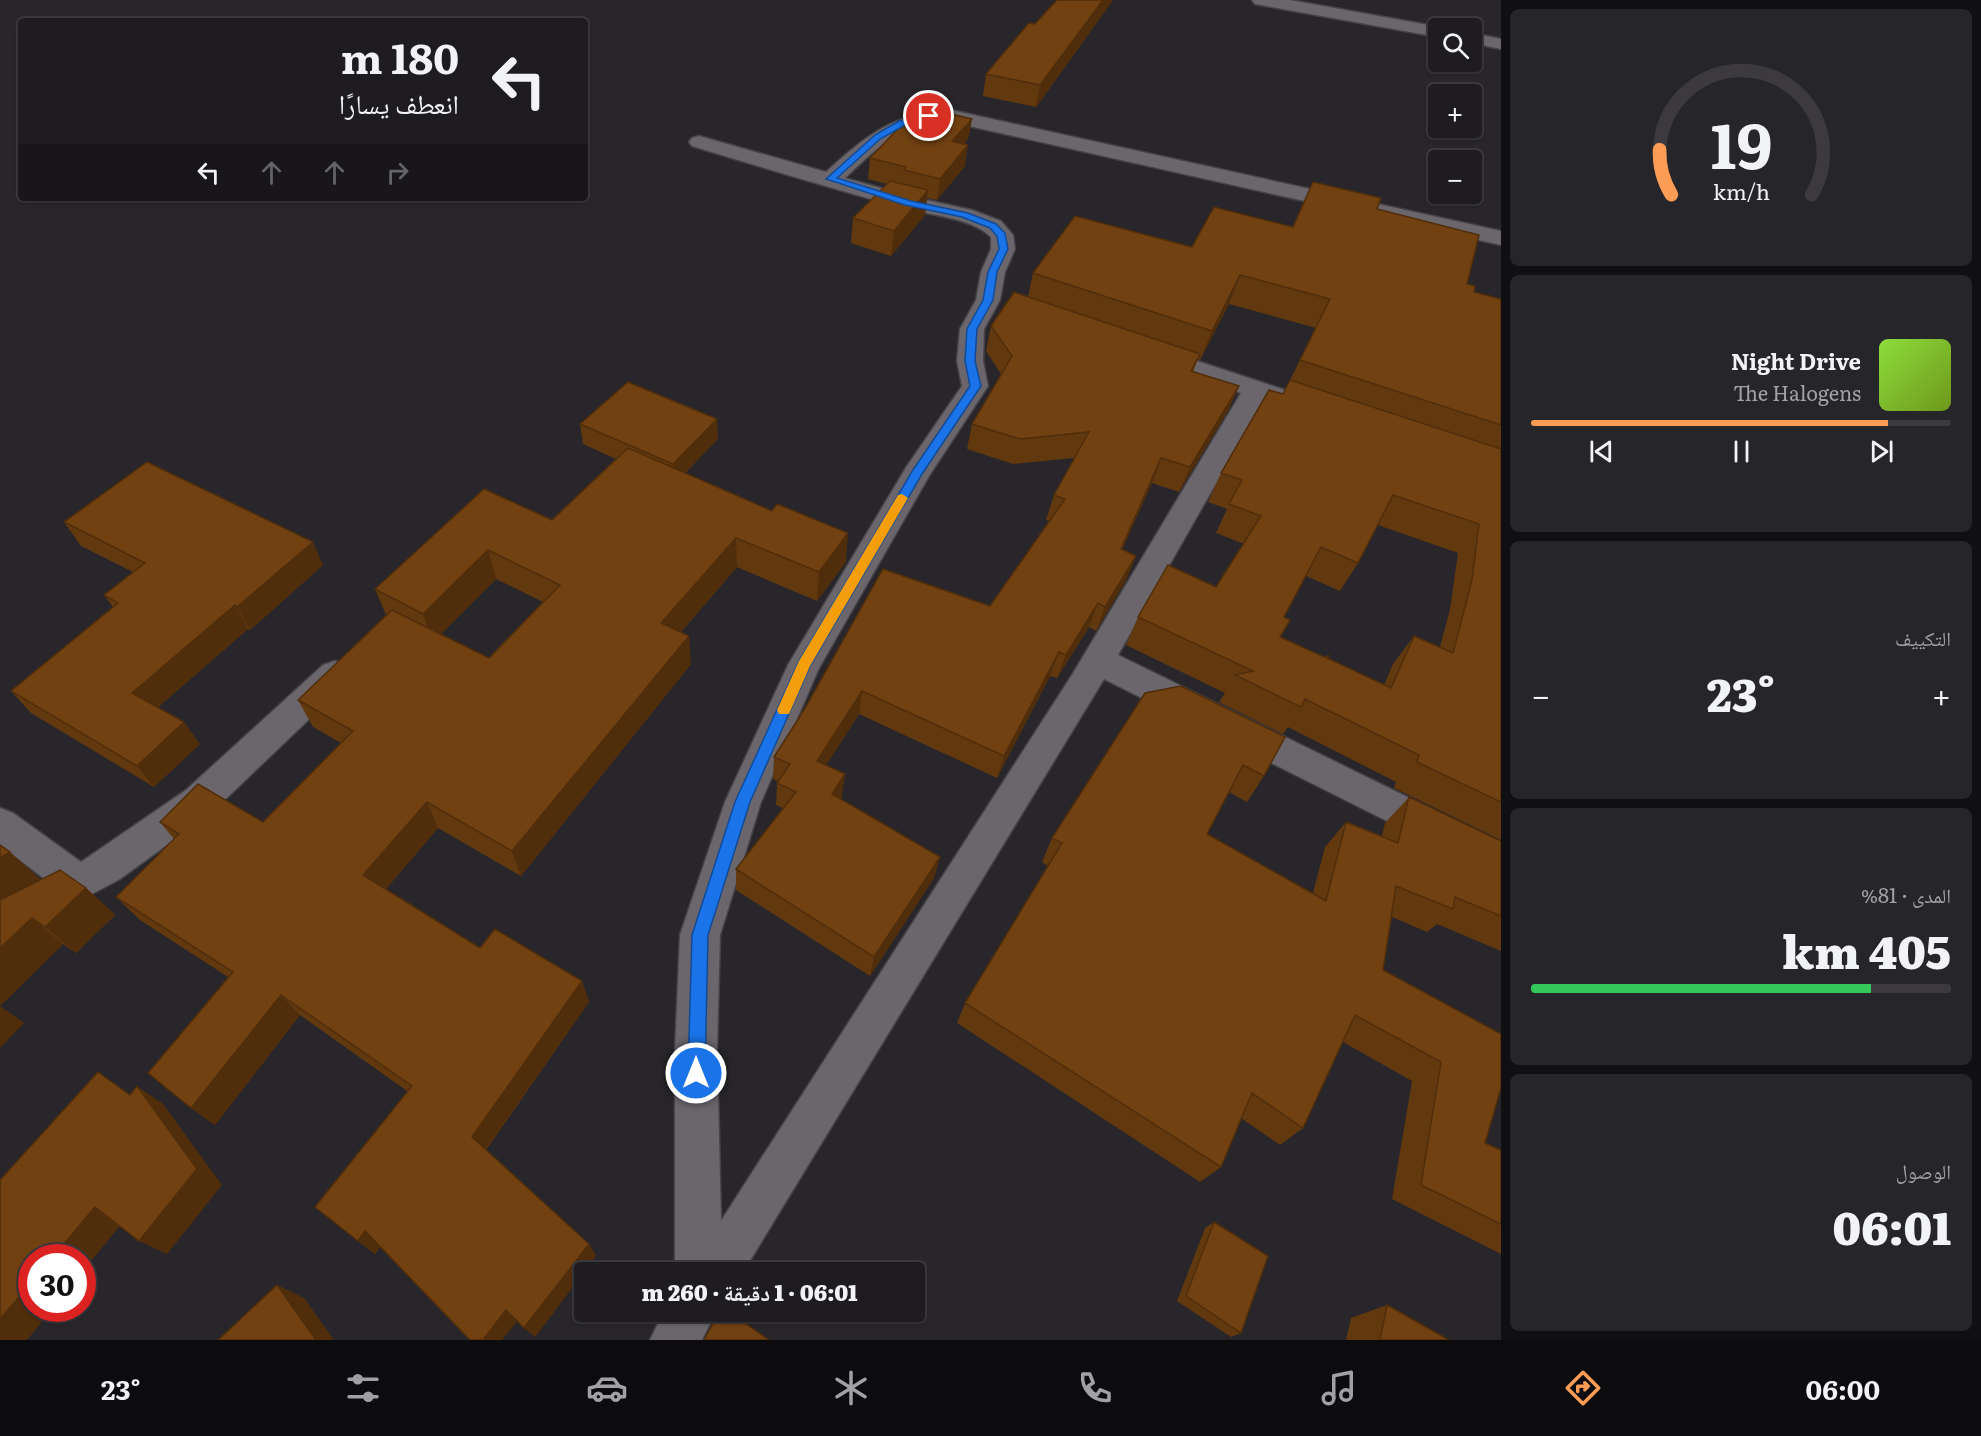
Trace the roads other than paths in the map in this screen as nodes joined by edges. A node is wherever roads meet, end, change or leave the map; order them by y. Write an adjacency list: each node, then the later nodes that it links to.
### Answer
1 (1261, 0): 2 (street)
2 (1428, 30)
3 (1482, 40): 4 (street)
4 (1501, 44)
5 (699, 142): 6 (street)
6 (831, 179): 7 (street); 17 (street)
7 (1501, 238)
8 (1134, 348): 9 (street)
9 (1257, 389): 10 (street); 12 (street)
10 (1302, 404)
11 (356, 654): 15 (street)
12 (1097, 660): 14 (street); 18 (street)
13 (0, 824): 15 (street)
14 (1501, 861)
15 (78, 882): 16 (street)
16 (0, 926)
17 (699, 1262)
18 (722, 1262)
19 (685, 1322): 20 (street)
20 (674, 1340)

